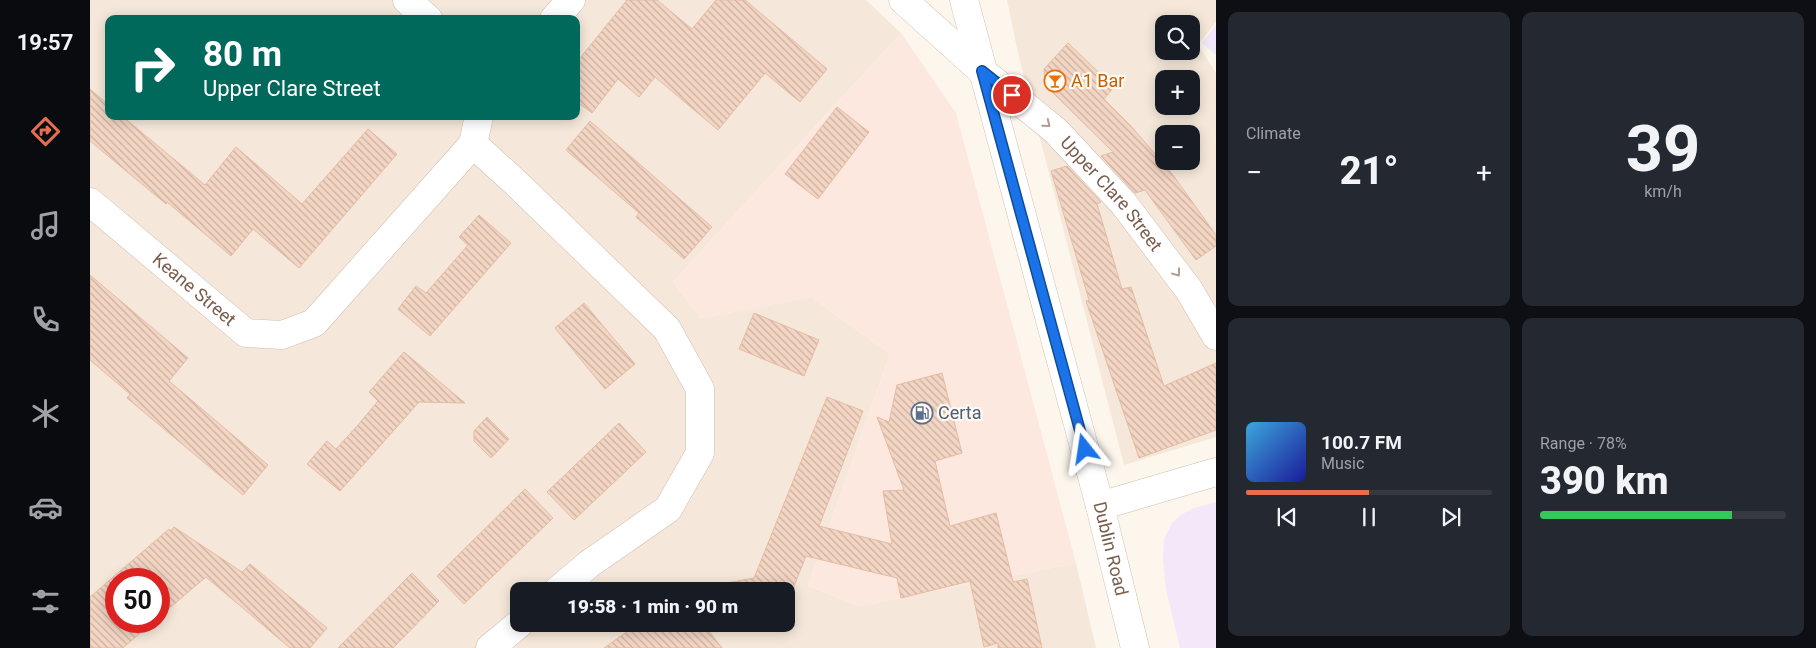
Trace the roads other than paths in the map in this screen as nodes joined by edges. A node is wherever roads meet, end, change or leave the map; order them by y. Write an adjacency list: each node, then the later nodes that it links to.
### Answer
1 (407, 0): 5 (street)
2 (571, 0): 6 (street)
3 (902, 0): 7 (street, Upper Clare Street)
4 (964, 0): 7 (street, Dublin Road)
5 (424, 15)
6 (558, 15)
7 (982, 71): 11 (street, Upper Clare Street, one-way to 11); 13 (street, Dublin Road)
8 (478, 120): 9 (street)
9 (473, 144): 10 (street, Keane Street); 14 (street)
10 (90, 202)
11 (1216, 336)
12 (1216, 472): 13 (street)
13 (1100, 506): 17 (street, Dublin Road)
14 (568, 582)
15 (510, 631): 16 (street)
16 (490, 648)
17 (1135, 648)

